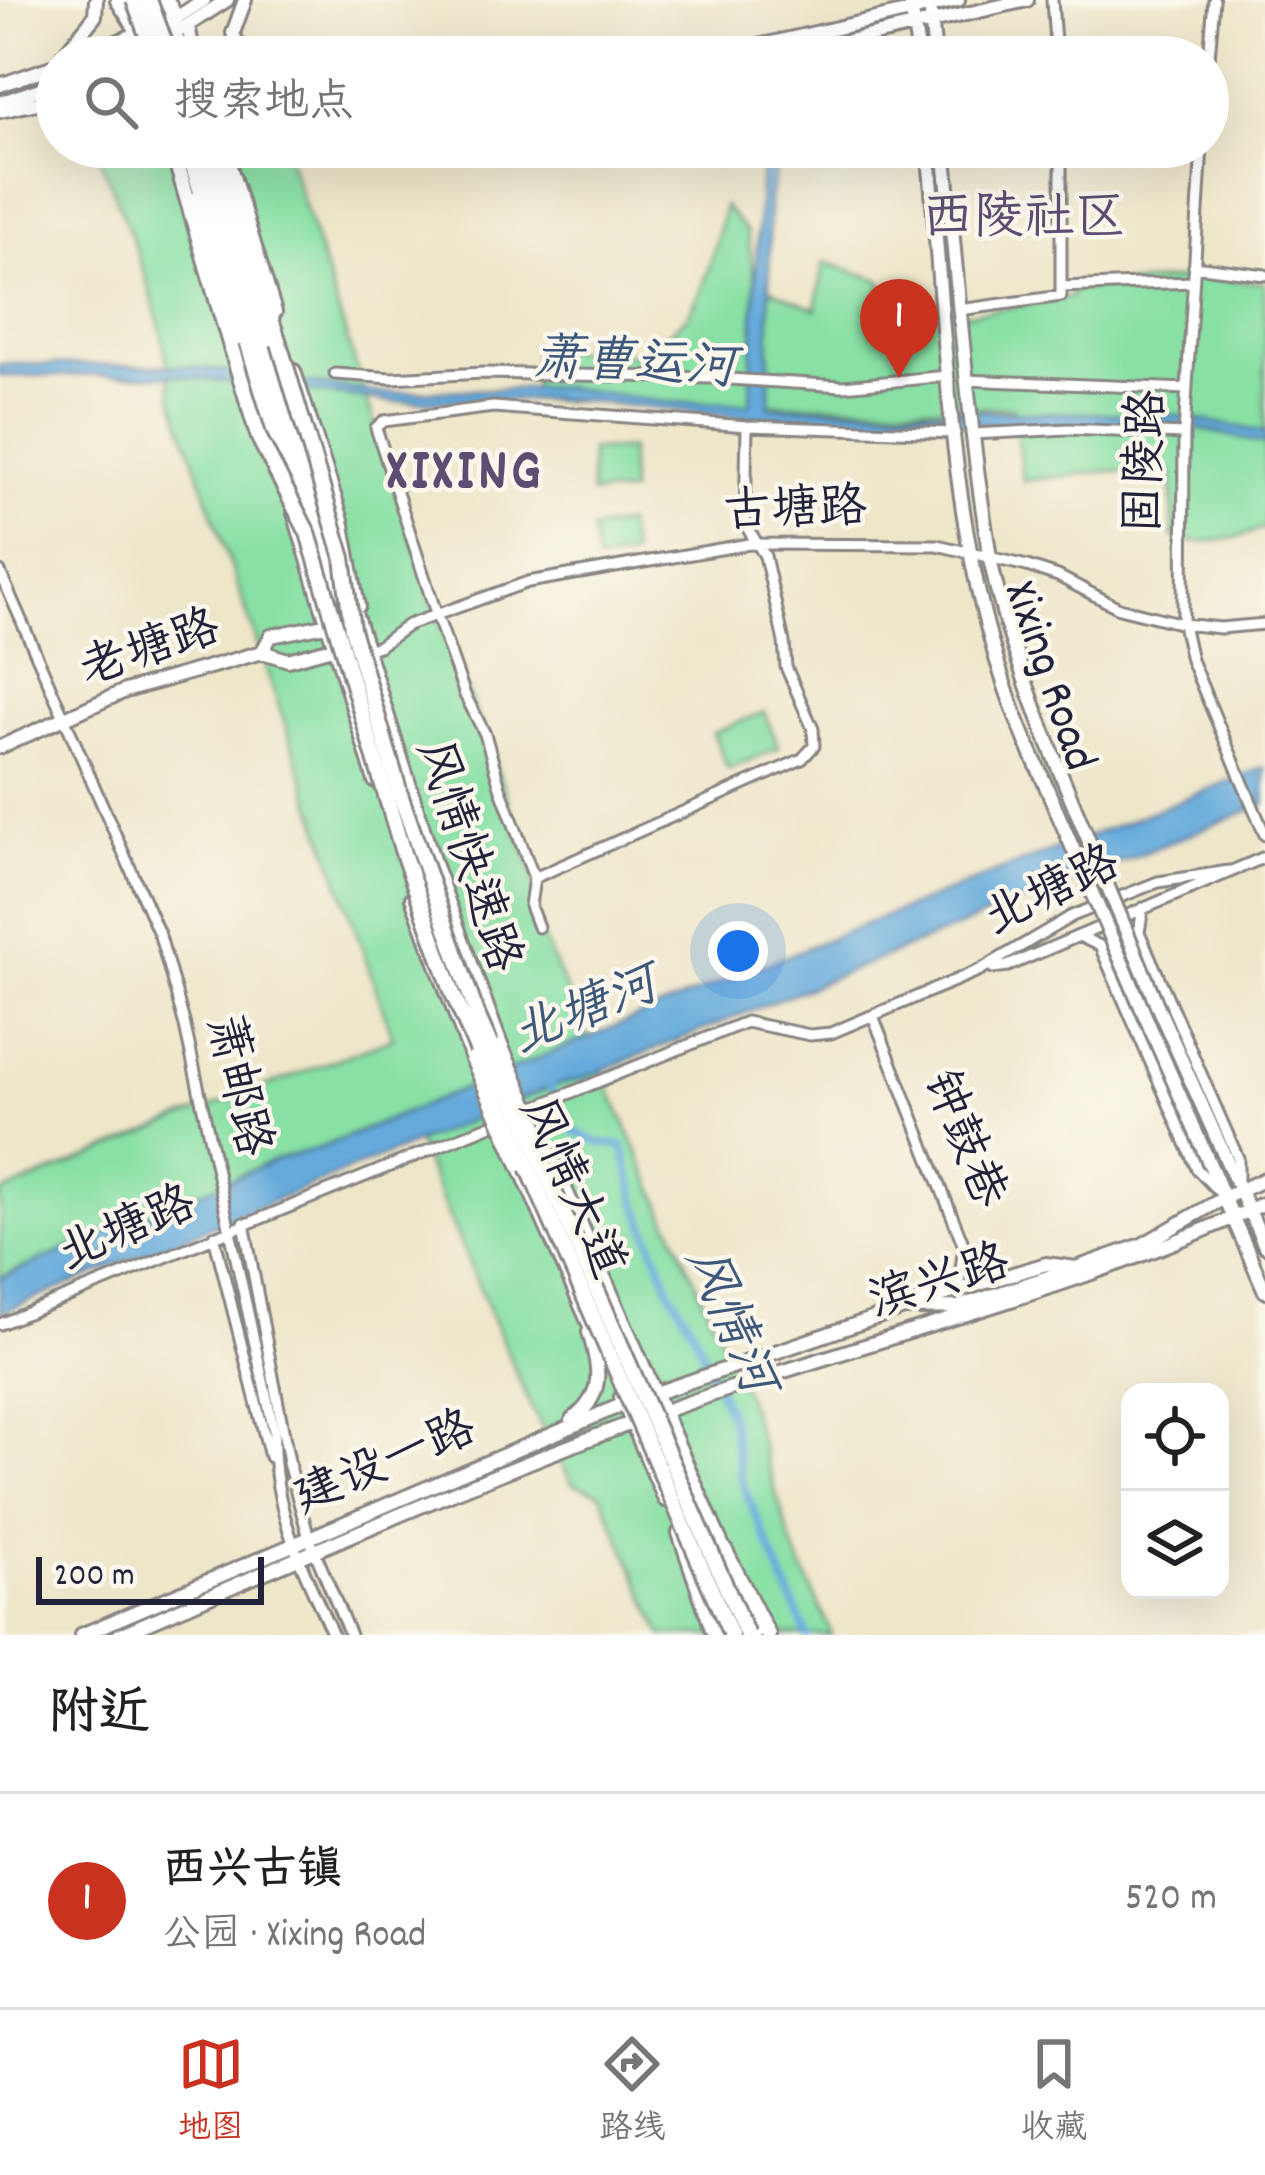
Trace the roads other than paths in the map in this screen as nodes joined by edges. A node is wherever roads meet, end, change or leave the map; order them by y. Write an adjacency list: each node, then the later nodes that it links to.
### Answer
1 (96, 0): 16 (main road)
2 (118, 0): 17 (highway)
3 (135, 0): 18 (highway, bridge); 19 (main road)
4 (151, 0): 15 (main road); 21 (highway, bridge)
5 (168, 0): 15 (highway)
6 (204, 0): 15 (main road)
7 (227, 0): 15 (main road)
8 (245, 0): 24 (main road)
9 (958, 0): 13 (main road)
10 (1027, 0): 13 (main road)
11 (1052, 0): 27 (street)
12 (1214, 0): 28 (street)
13 (929, 9): 14 (main road)
14 (913, 11): 25 (main road); 26 (main road)
15 (175, 26): 20 (main road); 22 (main road); 23 (main road)
16 (78, 36)
17 (139, 36)
18 (144, 36)
19 (144, 36)
20 (163, 36)
21 (163, 36)
22 (177, 36)
23 (181, 36)
24 (233, 36)
25 (803, 36)
26 (840, 36)
27 (1055, 36)
28 (1211, 36)
29 (36, 71): 30 (main road)
30 (0, 86)
31 (36, 92): 33 (main road)
32 (36, 102): 33 (main road)
33 (0, 107)
34 (178, 168): 49 (highway)
35 (194, 168): 59 (highway, 风情快速路, bridge)
36 (208, 168): 68 (highway, 风情快速路, bridge)
37 (220, 168): 43 (main road)
38 (231, 168): 68 (main road, bridge)
39 (930, 168): 52 (main road, Xixing Road)
40 (946, 168): 48 (main road, Xixing Road)
41 (1060, 168): 47 (street)
42 (1200, 168): 44 (street, 固陵路)
43 (224, 179): 50 (highway)
44 (1193, 266): 45 (street); 46 (street, 固陵路)
45 (1265, 275)
46 (1193, 282): 47 (street); 54 (street, 固陵路)
47 (1061, 292): 48 (street)
48 (959, 310): 53 (main road, Xixing Road)
49 (236, 348): 59 (highway, bridge); 67 (main road, 风情大道)
50 (277, 351): 68 (main road, 风情大道, bridge); 68 (highway, bridge)
51 (335, 374): 52 (street)
52 (947, 376): 56 (main road, Xixing Road)
53 (965, 380): 54 (street); 57 (main road, Xixing Road)
54 (1186, 389): 58 (street, 固陵路)
55 (747, 426): 56 (street); 60 (street); 64 (street)
56 (955, 431): 61 (main road, Xixing Road)
57 (972, 432): 58 (street); 62 (main road, Xixing Road)
58 (1184, 432): 65 (street, 固陵路)
59 (308, 533): 117 (highway, 风情快速路, bridge)
60 (757, 545): 61 (street, 古塘路); 64 (street, 古塘路); 77 (street)
61 (968, 551): 62 (street, 古塘路); 85 (main road, Xixing Road, bridge)
62 (989, 555): 65 (street, 古塘路); 84 (main road, Xixing Road, bridge)
63 (0, 572): 72 (street, 萧邮路)
64 (436, 614): 70 (street, 古塘路); 77 (street)
65 (1183, 624): 66 (street, 古塘路); 74 (street, 固陵路)
66 (1265, 624)
67 (325, 625): 69 (main road, 风情大道); 71 (main road, 老塘路)
68 (357, 630): 70 (main road, 风情大道); 118 (highway, 风情快速路, bridge)
69 (332, 648): 70 (street); 71 (main road, 老塘路); 96 (main road, 风情大道, bridge)
70 (367, 650): 99 (main road, 风情大道, bridge)
71 (262, 652): 72 (main road, 老塘路)
72 (65, 720): 73 (main road, 老塘路); 90 (street, 萧邮路)
73 (0, 747)
74 (1265, 836)
75 (1265, 857): 76 (street, 北塘路)
76 (1228, 871): 78 (street, 北塘路); 81 (street, 北塘路)
77 (534, 878): 79 (street)
78 (1143, 908): 80 (street, 北塘路); 84 (street, Xixing Road)
79 (538, 927)
80 (1078, 936): 81 (street, 北塘路); 85 (street, Xixing Road)
81 (980, 970): 82 (street, 北塘路)
82 (873, 1016): 89 (street, 北塘路); 95 (street, 钟鼓巷)
83 (1265, 1179): 84 (main road, 滨兴路)
84 (1239, 1191): 85 (main road, 滨兴路); 87 (main road, Xixing Road)
85 (1224, 1198): 88 (main road, Xixing Road); 93 (main road, 滨兴路)
86 (1265, 1203): 87 (main road, 滨兴路)
87 (1249, 1210): 88 (main road, 滨兴路); 92 (main road, Xixing Road)
88 (1232, 1217): 94 (main road, Xixing Road); 101 (main road, 滨兴路)
89 (244, 1223): 90 (street, 北塘路); 106 (street)
90 (229, 1229): 91 (street, 北塘路); 103 (street, 萧邮路)
91 (214, 1236): 98 (street, 北塘路); 105 (street)
92 (1265, 1246)
93 (1076, 1268): 95 (main road, 滨兴路); 97 (main road)
94 (1265, 1291)
95 (958, 1293): 97 (main road, 滨兴路)
96 (581, 1308): 100 (main road, 风情大道); 104 (main road)
97 (901, 1308): 99 (main road, 滨兴路)
98 (0, 1324)
99 (653, 1394): 100 (main road, 建设一路); 101 (main road, 风情大道)
100 (624, 1404): 102 (main road, 风情大道); 104 (main road, 建设一路)
101 (662, 1412): 102 (main road, 滨兴路); 110 (main road, 风情大道)
102 (632, 1424): 107 (main road, 风情大道); 111 (main road, 建设一路)
103 (274, 1431): 105 (street, 萧邮路); 106 (street)
104 (538, 1441): 108 (main road, 建设一路)
105 (273, 1467): 109 (street, 萧邮路)
106 (290, 1467): 108 (street)
107 (680, 1533): 117 (main road, 风情大道); 117 (highway)
108 (309, 1538): 109 (main road, 建设一路); 111 (street)
109 (292, 1545): 112 (street, 萧邮路); 113 (main road, 建设一路)
110 (724, 1549): 118 (main road, 风情大道); 119 (highway)
111 (315, 1552): 112 (main road, 建设一路); 116 (street)
112 (298, 1559): 114 (main road, 建设一路); 115 (street, 萧邮路)
113 (81, 1635)
114 (119, 1635)
115 (334, 1635)
116 (350, 1635)
117 (723, 1635)
118 (750, 1635)
119 (769, 1635)

